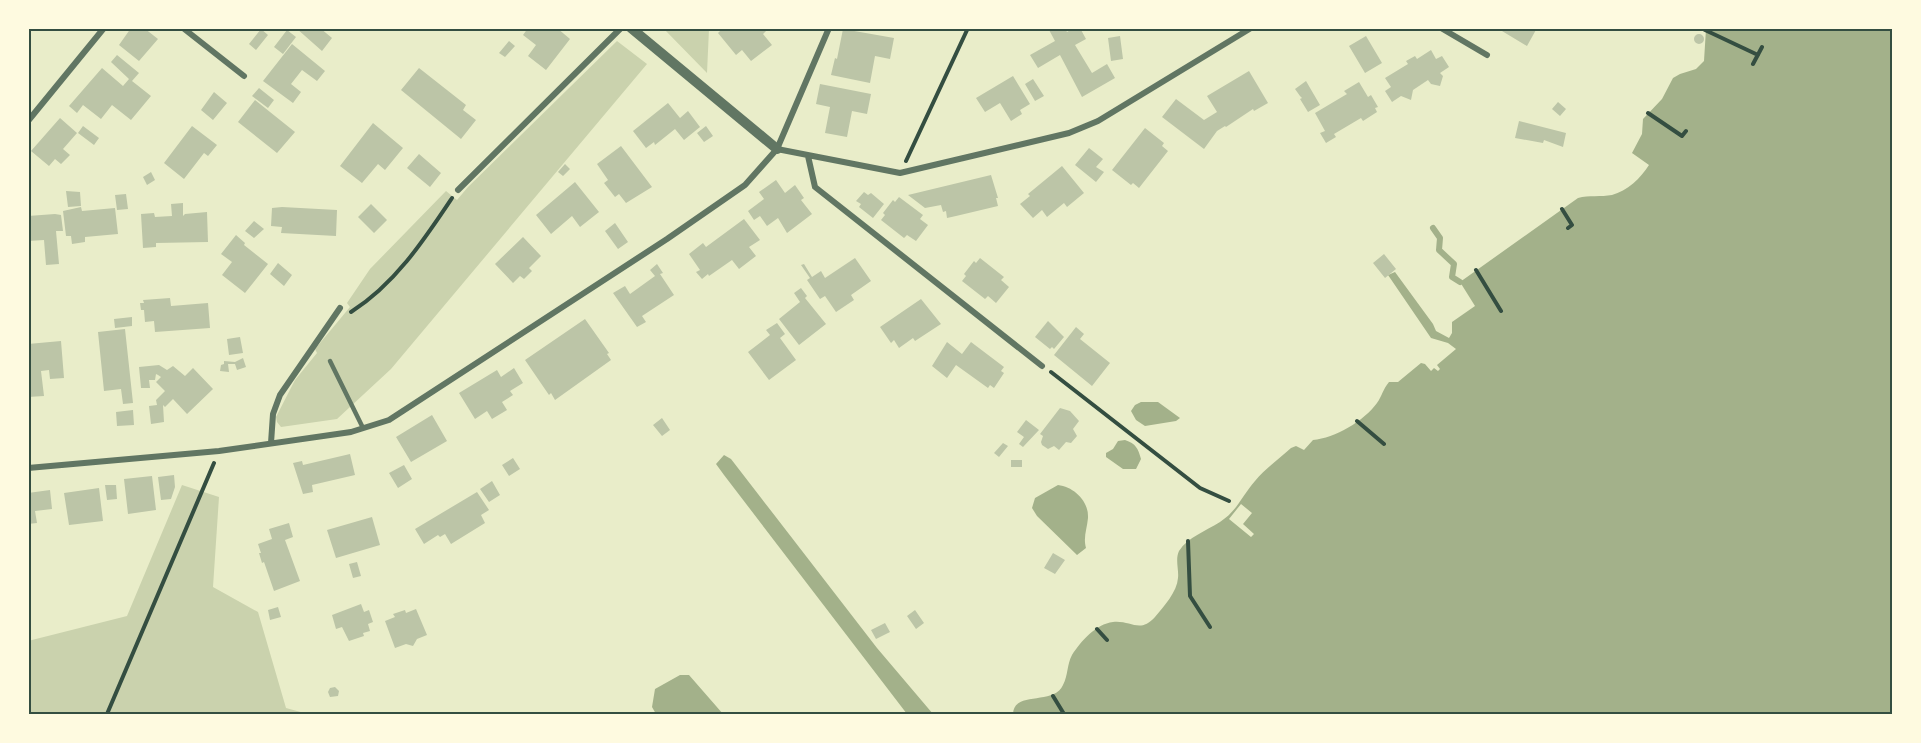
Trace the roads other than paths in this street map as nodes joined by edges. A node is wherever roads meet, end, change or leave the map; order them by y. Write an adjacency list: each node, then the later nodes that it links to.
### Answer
1 (104, 28): 10 (street)
2 (183, 28): 9 (street)
3 (621, 28): 13 (street)
4 (829, 28): 11 (street)
5 (1251, 28): 12 (street)
6 (1441, 28): 8 (street)
7 (635, 30): 11 (street)
8 (1487, 55)
9 (244, 76)
10 (28, 121)
11 (777, 148): 12 (street); 17 (street)
12 (808, 156): 16 (street)
13 (458, 190)
14 (340, 308): 18 (street)
15 (330, 361): 17 (lane)
16 (1042, 366)
17 (363, 428): 18 (street)
18 (271, 443): 19 (street)
19 (28, 468)

